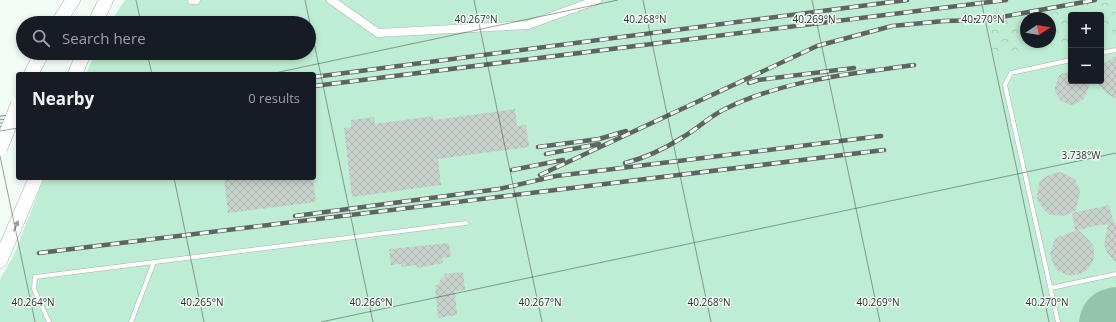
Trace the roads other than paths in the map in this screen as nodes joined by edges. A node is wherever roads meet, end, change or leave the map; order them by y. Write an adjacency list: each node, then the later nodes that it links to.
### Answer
1 (72, 0): 7 (highway)
2 (106, 0): 8 (highway)
3 (192, 0): 4 (street)
4 (196, 0)
5 (331, 0): 6 (street)
6 (597, 0)
7 (62, 16)
8 (98, 16)
9 (1116, 50): 10 (lane)
10 (1104, 52)
11 (38, 60): 15 (highway)
12 (81, 60): 14 (highway)
13 (1068, 61): 23 (lane)
14 (77, 71)
15 (32, 72)
16 (16, 109): 17 (highway, bridge)
17 (0, 149)
18 (35, 180): 20 (highway, one-way to 18)
19 (466, 223): 21 (lane)
20 (0, 261)
21 (154, 262): 24 (lane); 25 (lane)
22 (1116, 274): 23 (lane)
23 (1051, 288): 26 (lane)
24 (49, 322)
25 (131, 322)
26 (1058, 322)

